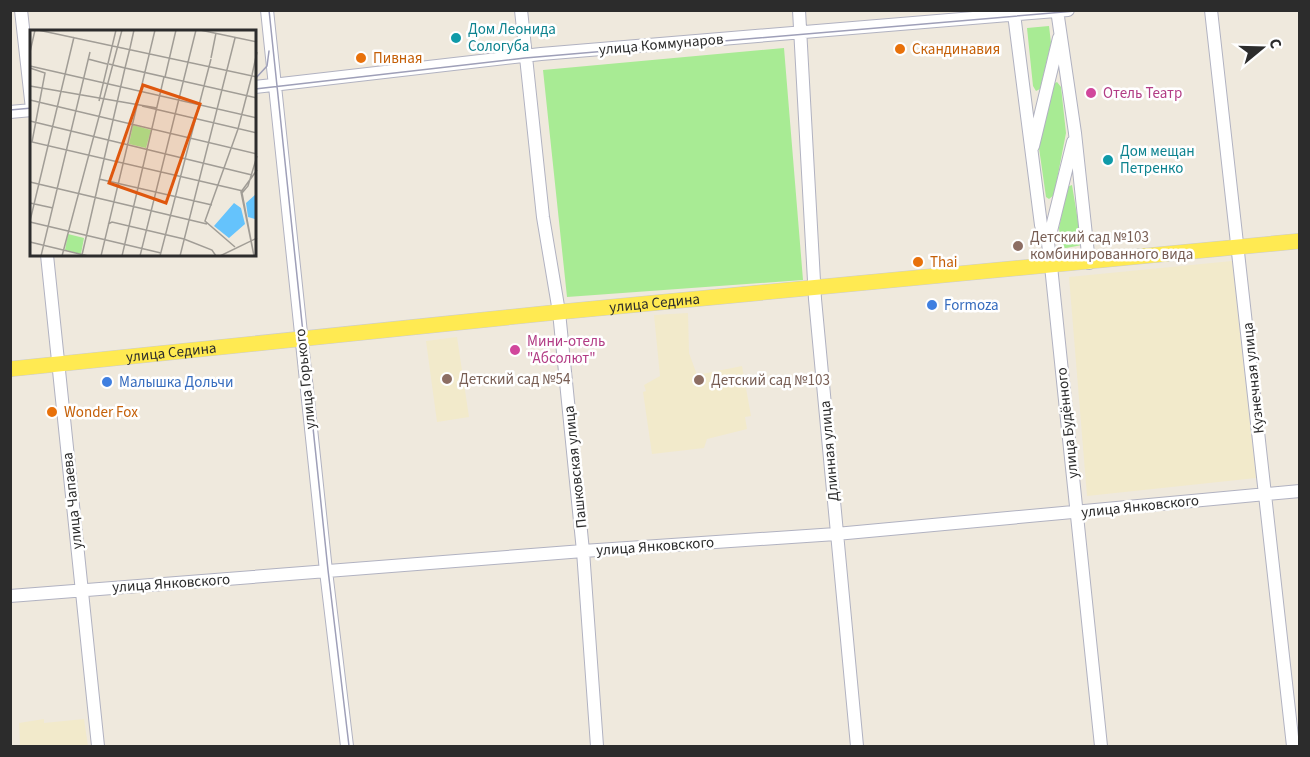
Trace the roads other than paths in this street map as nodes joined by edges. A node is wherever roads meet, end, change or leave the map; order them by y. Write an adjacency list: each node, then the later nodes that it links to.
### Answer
1 (21, 10): 14 (street)
2 (267, 10): 12 (street, улица Горького)
3 (521, 10): 11 (street, Пашковская улица)
4 (799, 10): 10 (street, Длинная улица)
5 (1057, 10): 6 (street, улица Коммунаров); 8 (street, улица Коммунаров); 9 (street, улица Будённого)
6 (1068, 10)
7 (1211, 10): 23 (street, Кузнечная улица)
8 (1014, 14): 10 (street, улица Коммунаров); 15 (street, улица Будённого)
9 (1060, 31): 16 (street, улица Будённого); 19 (street, улица Будённого)
10 (801, 33): 11 (street, улица Коммунаров); 27 (street, Длинная улица)
11 (525, 55): 12 (street, улица Коммунаров); 28 (street, Пашковская улица)
12 (274, 84): 13 (street, улица Коммунаров); 29 (street, улица Горького)
13 (256, 87)
14 (30, 92)
15 (1022, 92): 16 (street); 20 (street, улица Будённого)
16 (1044, 94): 20 (street, улица Будённого)
17 (30, 110): 18 (street)
18 (10, 112)
19 (1075, 133): 22 (street, улица Будённого); 25 (street, улица Будённого)
20 (1031, 156): 22 (street, улица Будённого)
21 (1299, 241): 23 (main road, улица Седина)
22 (1048, 243): 26 (street, улица Будённого)
23 (1239, 248): 25 (main road, улица Седина); 33 (street, Кузнечная улица)
24 (47, 256): 30 (street, улица Чапаева)
25 (1089, 263): 26 (main road, улица Седина)
26 (1051, 266): 27 (main road, улица Седина); 34 (street, улица Будённого)
27 (815, 289): 28 (main road, улица Седина); 35 (street, Длинная улица)
28 (559, 312): 29 (main road, улица Седина); 36 (street, Пашковская улица)
29 (301, 338): 30 (main road, улица Седина); 37 (street, улица Горького)
30 (58, 364): 31 (main road, улица Седина); 38 (street, улица Чапаева)
31 (10, 369)
32 (1299, 491): 33 (street, улица Янковского)
33 (1265, 494): 34 (street, улица Янковского); 45 (street, Кузнечная улица)
34 (1076, 513): 35 (street, улица Янковского); 44 (street, улица Будённого)
35 (836, 534): 36 (street, улица Янковского); 43 (street, Длинная улица)
36 (583, 551): 37 (street, улица Янковского); 42 (street, Пашковская улица)
37 (326, 570): 38 (street, улица Янковского); 41 (street, улица Горького)
38 (81, 590): 39 (street, улица Янковского); 40 (street, улица Чапаева)
39 (10, 596)
40 (98, 747)
41 (347, 747)
42 (597, 747)
43 (857, 747)
44 (1101, 747)
45 (1293, 747)

